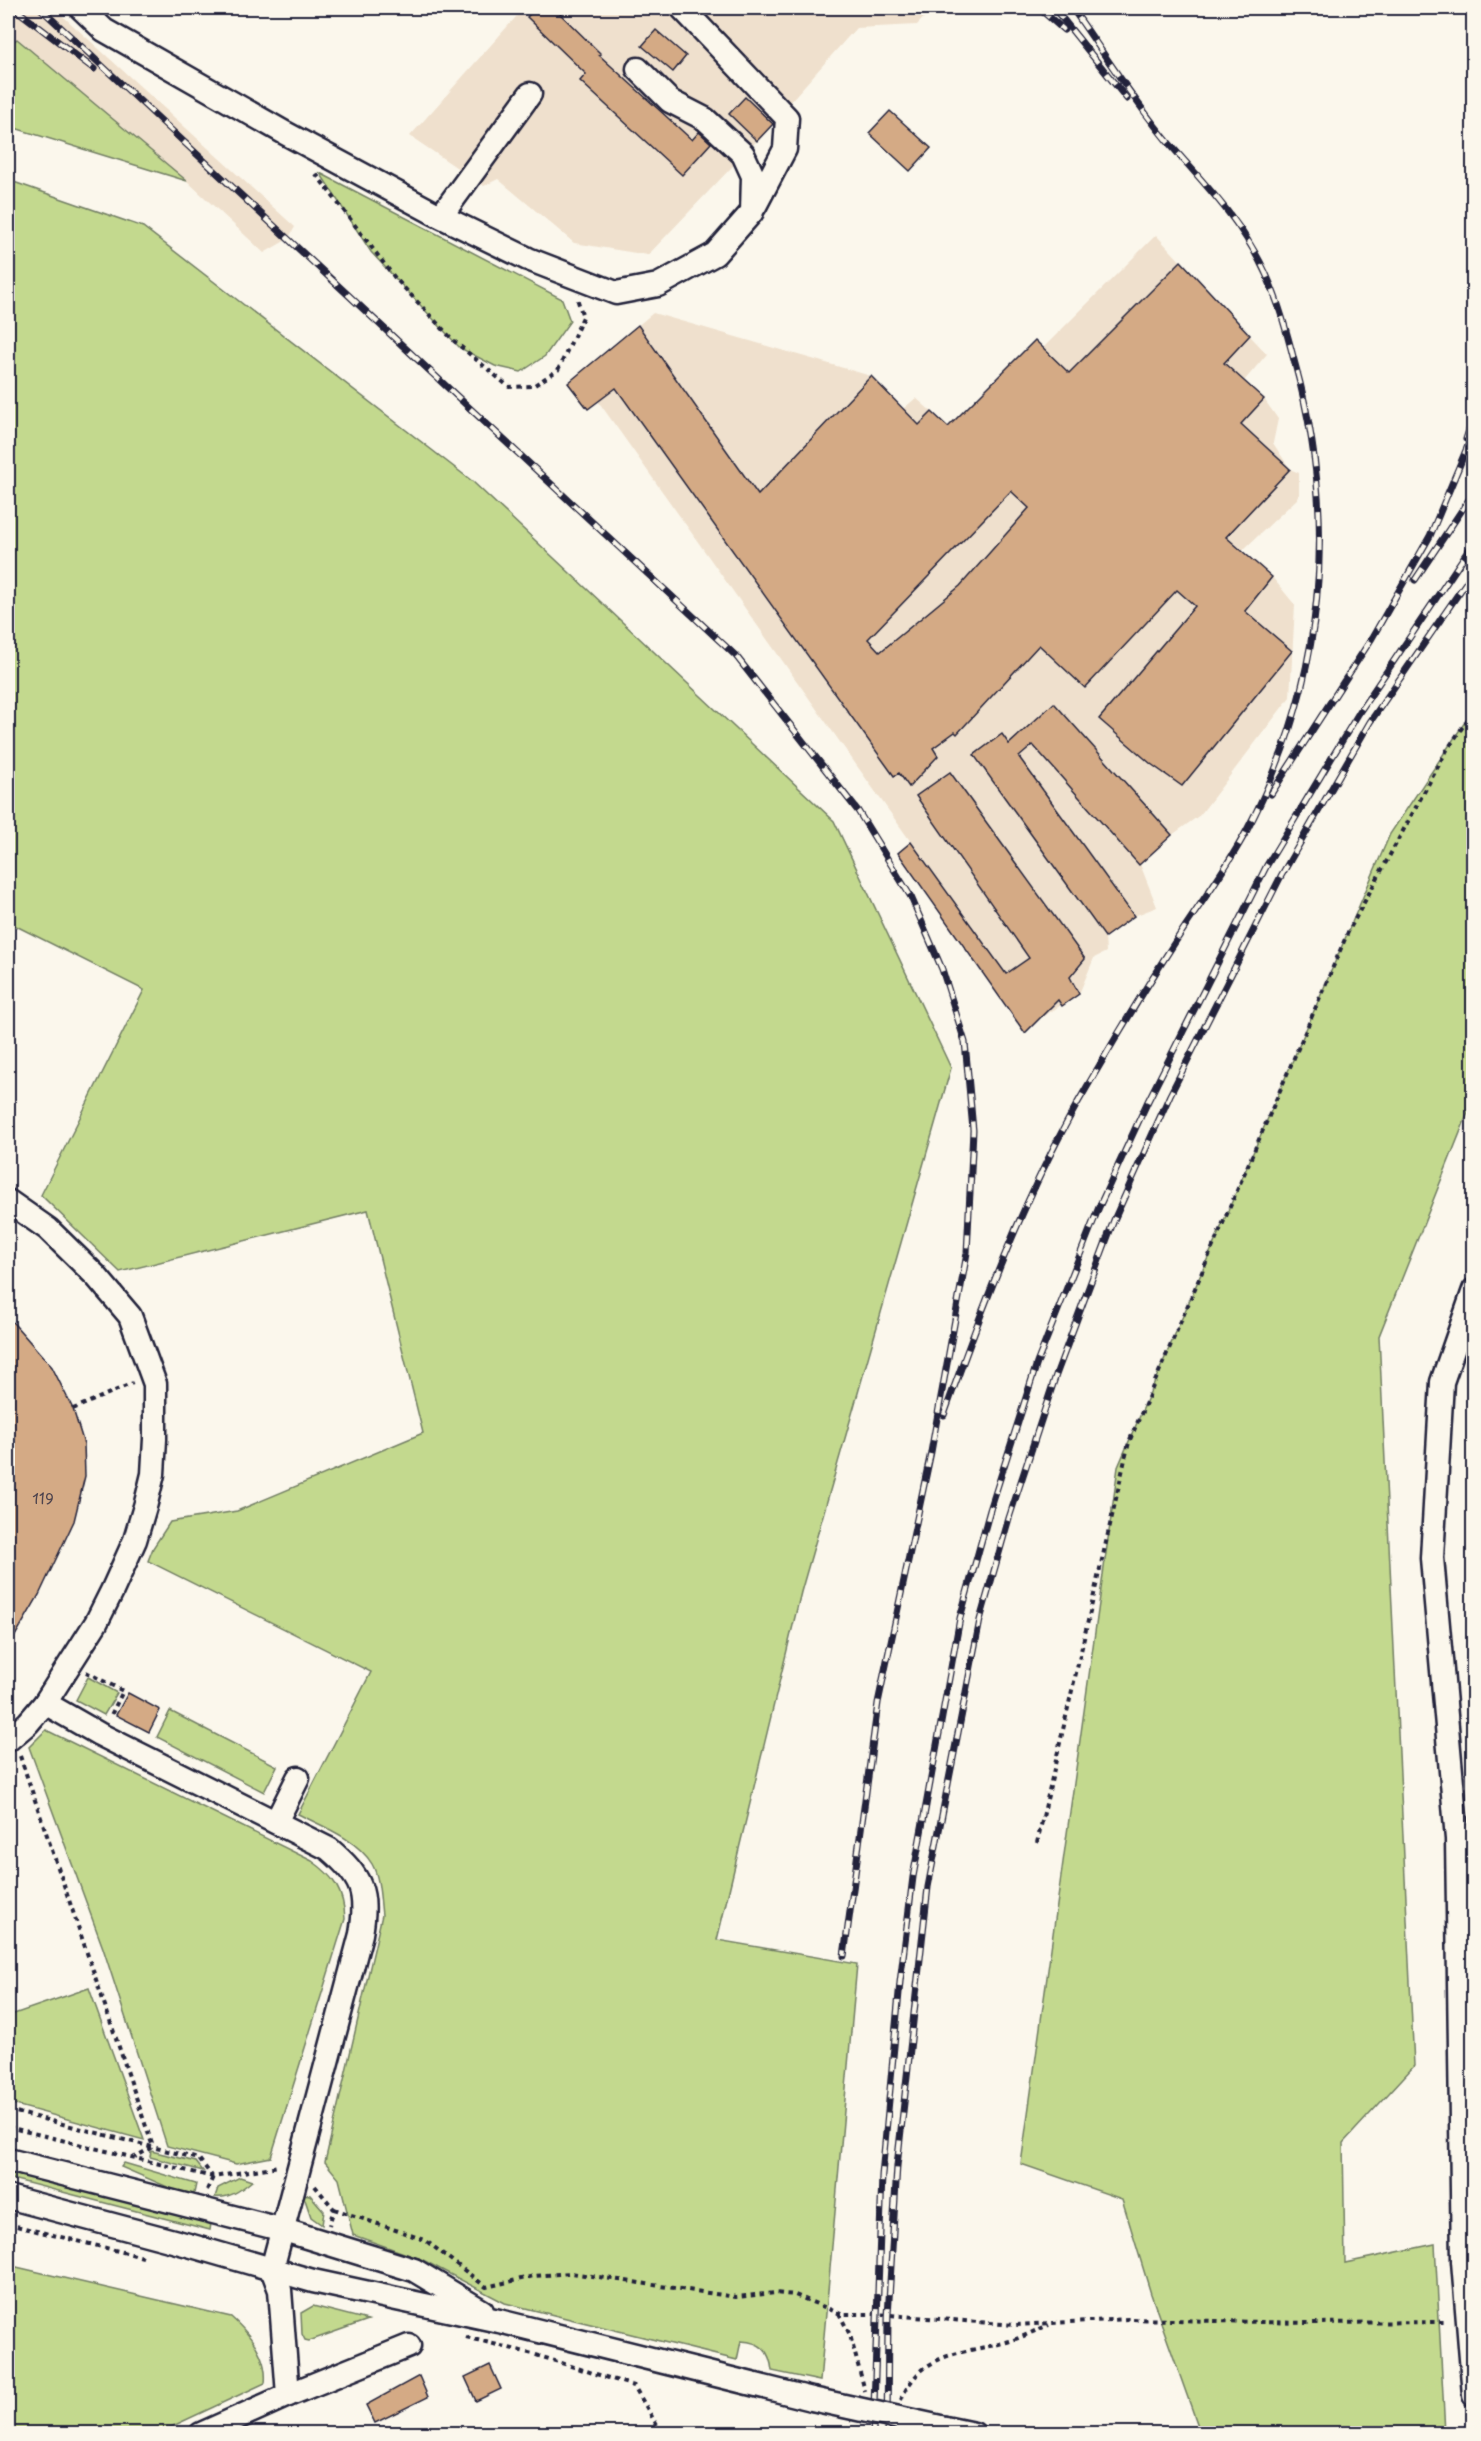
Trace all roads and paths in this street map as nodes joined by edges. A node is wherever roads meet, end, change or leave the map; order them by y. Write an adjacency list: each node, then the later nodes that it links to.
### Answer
1 (81, 8): 7 (street)
2 (682, 8): 6 (street)
3 (638, 69): 6 (street)
4 (530, 94): 7 (street)
5 (314, 171): 8 (path)
6 (752, 212): 8 (street)
7 (441, 216): 8 (street)
8 (569, 275)
9 (1473, 710): 20 (path)
10 (8, 1201): 15 (street)
11 (1473, 1290): 39 (street)
12 (136, 1381): 13 (path)
13 (73, 1409)
14 (82, 1669): 16 (path)
15 (45, 1703): 17 (street); 19 (street)
16 (109, 1718)
17 (12, 1744): 23 (path)
18 (298, 1778): 19 (street)
19 (276, 1822): 34 (street)
20 (1037, 1843)
21 (8, 2110): 23 (path)
22 (8, 2127): 24 (path)
23 (153, 2147): 24 (path); 27 (path)
24 (134, 2158): 27 (path)
25 (8, 2160): 34 (street)
26 (280, 2166): 27 (path)
27 (213, 2177): 29 (path)
28 (311, 2181): 31 (path)
29 (205, 2194)
30 (8, 2197): 36 (street)
31 (334, 2209): 33 (path); 37 (path)
32 (8, 2224): 35 (path)
33 (328, 2229)
34 (284, 2230): 36 (street); 38 (street)
35 (148, 2258)
36 (272, 2269): 38 (street); 43 (street)
37 (838, 2312): 40 (path); 45 (path)
38 (499, 2321): 49 (street, bridge)
39 (1468, 2322): 40 (path); 44 (street)
40 (1052, 2323): 46 (path)
41 (488, 2343): 48 (path)
42 (409, 2346): 43 (street)
43 (288, 2395): 47 (street)
44 (1473, 2395)
45 (864, 2400)
46 (898, 2407)
47 (201, 2433)
48 (662, 2433)
49 (974, 2433)

